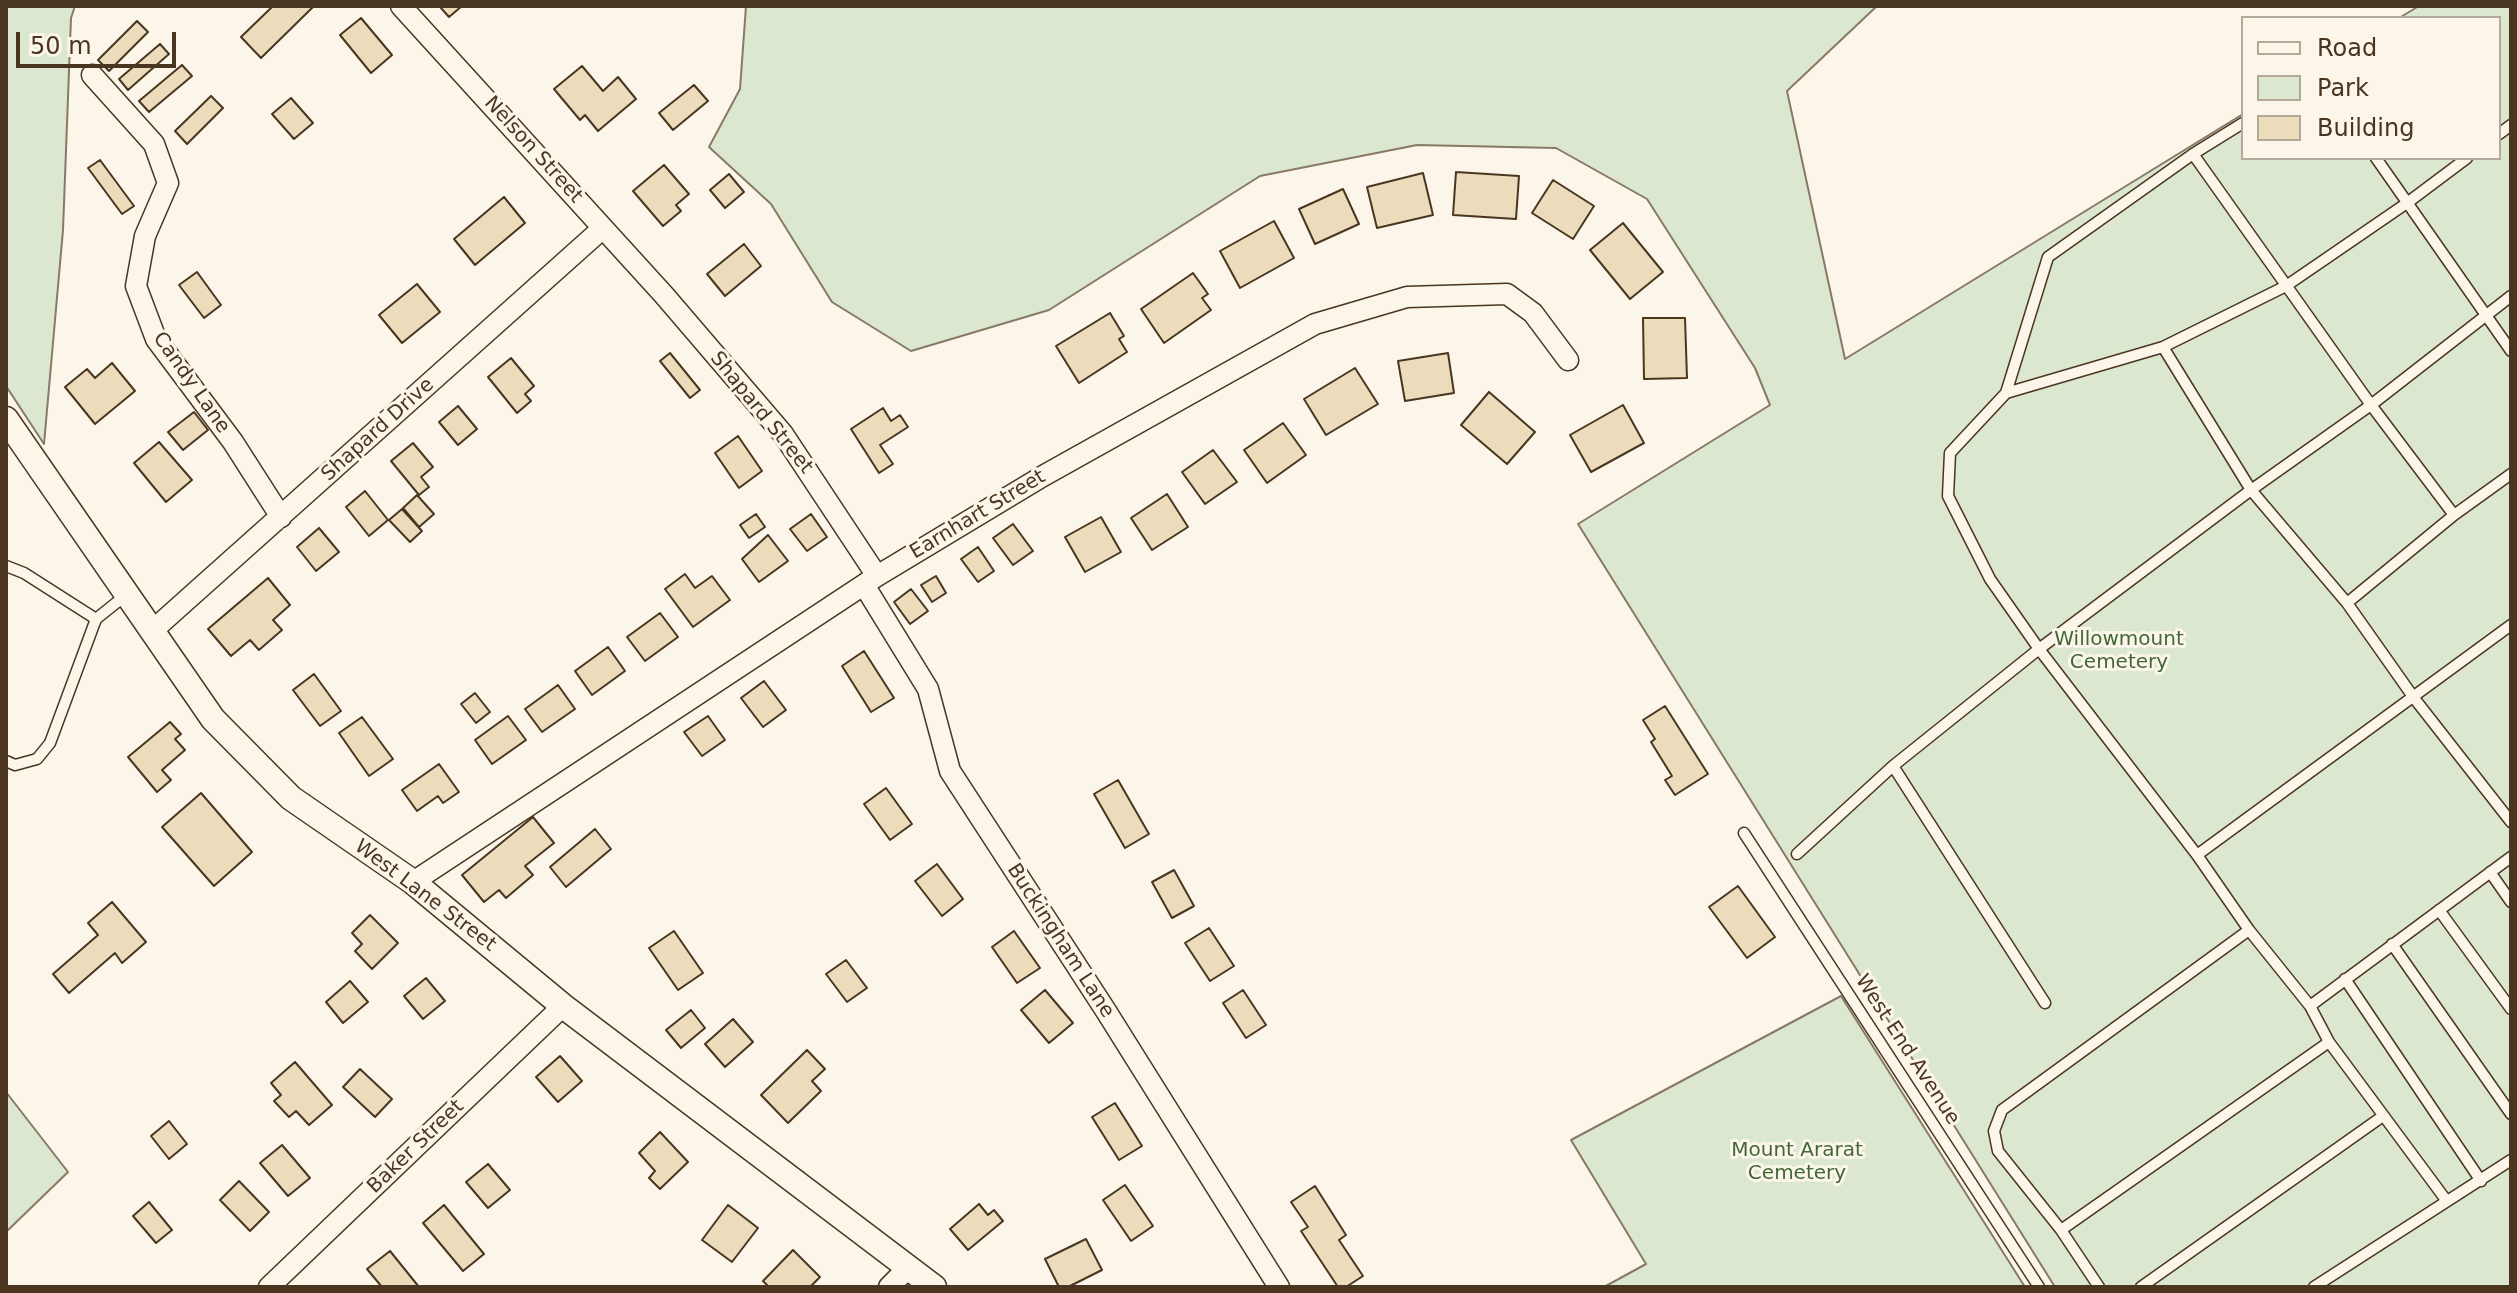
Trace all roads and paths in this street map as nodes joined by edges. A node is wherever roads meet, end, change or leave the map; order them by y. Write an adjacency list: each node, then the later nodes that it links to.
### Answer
1 (401, 6): 8 (street, Nelson Street)
2 (92, 75): 22 (street, Candy Lane)
3 (2241, 124): 4 (lane)
4 (2193, 154): 9 (lane); 16 (lane)
5 (2377, 160): 7 (lane)
6 (2464, 160): 7 (lane)
7 (2407, 203): 9 (lane); 12 (lane)
8 (603, 228): 10 (street, Nelson Street); 22 (street, Shapard Drive)
9 (2286, 286): 13 (lane); 17 (lane)
10 (664, 295): 24 (street, Shapard Street)
11 (2511, 296): 12 (lane)
12 (2486, 316): 14 (lane); 17 (lane)
13 (2163, 347): 16 (lane); 20 (lane)
14 (2511, 351)
15 (1568, 360): 24 (street, Earnhart Street)
16 (2006, 393): 30 (lane)
17 (2371, 405): 20 (lane); 21 (lane)
18 (6, 419): 25 (street, West Lane Street)
19 (2511, 474): 21 (lane)
20 (2251, 490): 26 (lane); 30 (lane)
21 (2454, 515): 26 (lane)
22 (281, 517): 29 (street, Shapard Drive)
23 (6, 566): 27 (lane)
24 (871, 580): 40 (street, Earnhart Street); 61 (street, Buckingham Lane)
25 (126, 595): 27 (lane); 29 (street, West Lane Street)
26 (2347, 603): 31 (lane)
27 (96, 619): 32 (lane)
28 (2511, 625): 31 (lane)
29 (152, 631): 40 (street, West Lane Street)
30 (2039, 649): 33 (lane); 37 (lane)
31 (2414, 698): 34 (lane); 37 (lane)
32 (6, 761)
33 (1893, 766): 36 (lane); 46 (lane)
34 (2511, 822)
35 (1744, 833): 62 (lane, West End Avenue)
36 (1797, 854)
37 (2197, 855): 43 (lane)
38 (2511, 857): 39 (lane)
39 (2490, 872): 41 (lane); 42 (lane)
40 (413, 882): 47 (street, West Lane Street)
41 (2511, 902)
42 (2439, 910): 44 (lane); 49 (lane)
43 (2249, 930): 48 (lane); 56 (lane)
44 (2392, 944): 45 (lane); 51 (lane)
45 (2345, 979): 48 (lane); 54 (lane)
46 (2045, 1003)
47 (563, 1006): 57 (street, West Lane Street); 58 (street, Baker Street)
48 (2310, 1006): 50 (lane)
49 (2511, 1009)
50 (2329, 1042): 52 (lane); 56 (lane)
51 (2511, 1114)
52 (2383, 1116): 55 (lane); 64 (lane)
53 (2511, 1160): 54 (lane)
54 (2481, 1181): 55 (lane)
55 (2446, 1200): 65 (lane)
56 (2061, 1230): 63 (lane)
57 (908, 1268): 59 (street); 60 (street, West Lane Street)
58 (269, 1287)
59 (889, 1287)
60 (934, 1287)
61 (1279, 1287)
62 (2039, 1287)
63 (2099, 1287)
64 (2141, 1287)
65 (2314, 1287)

